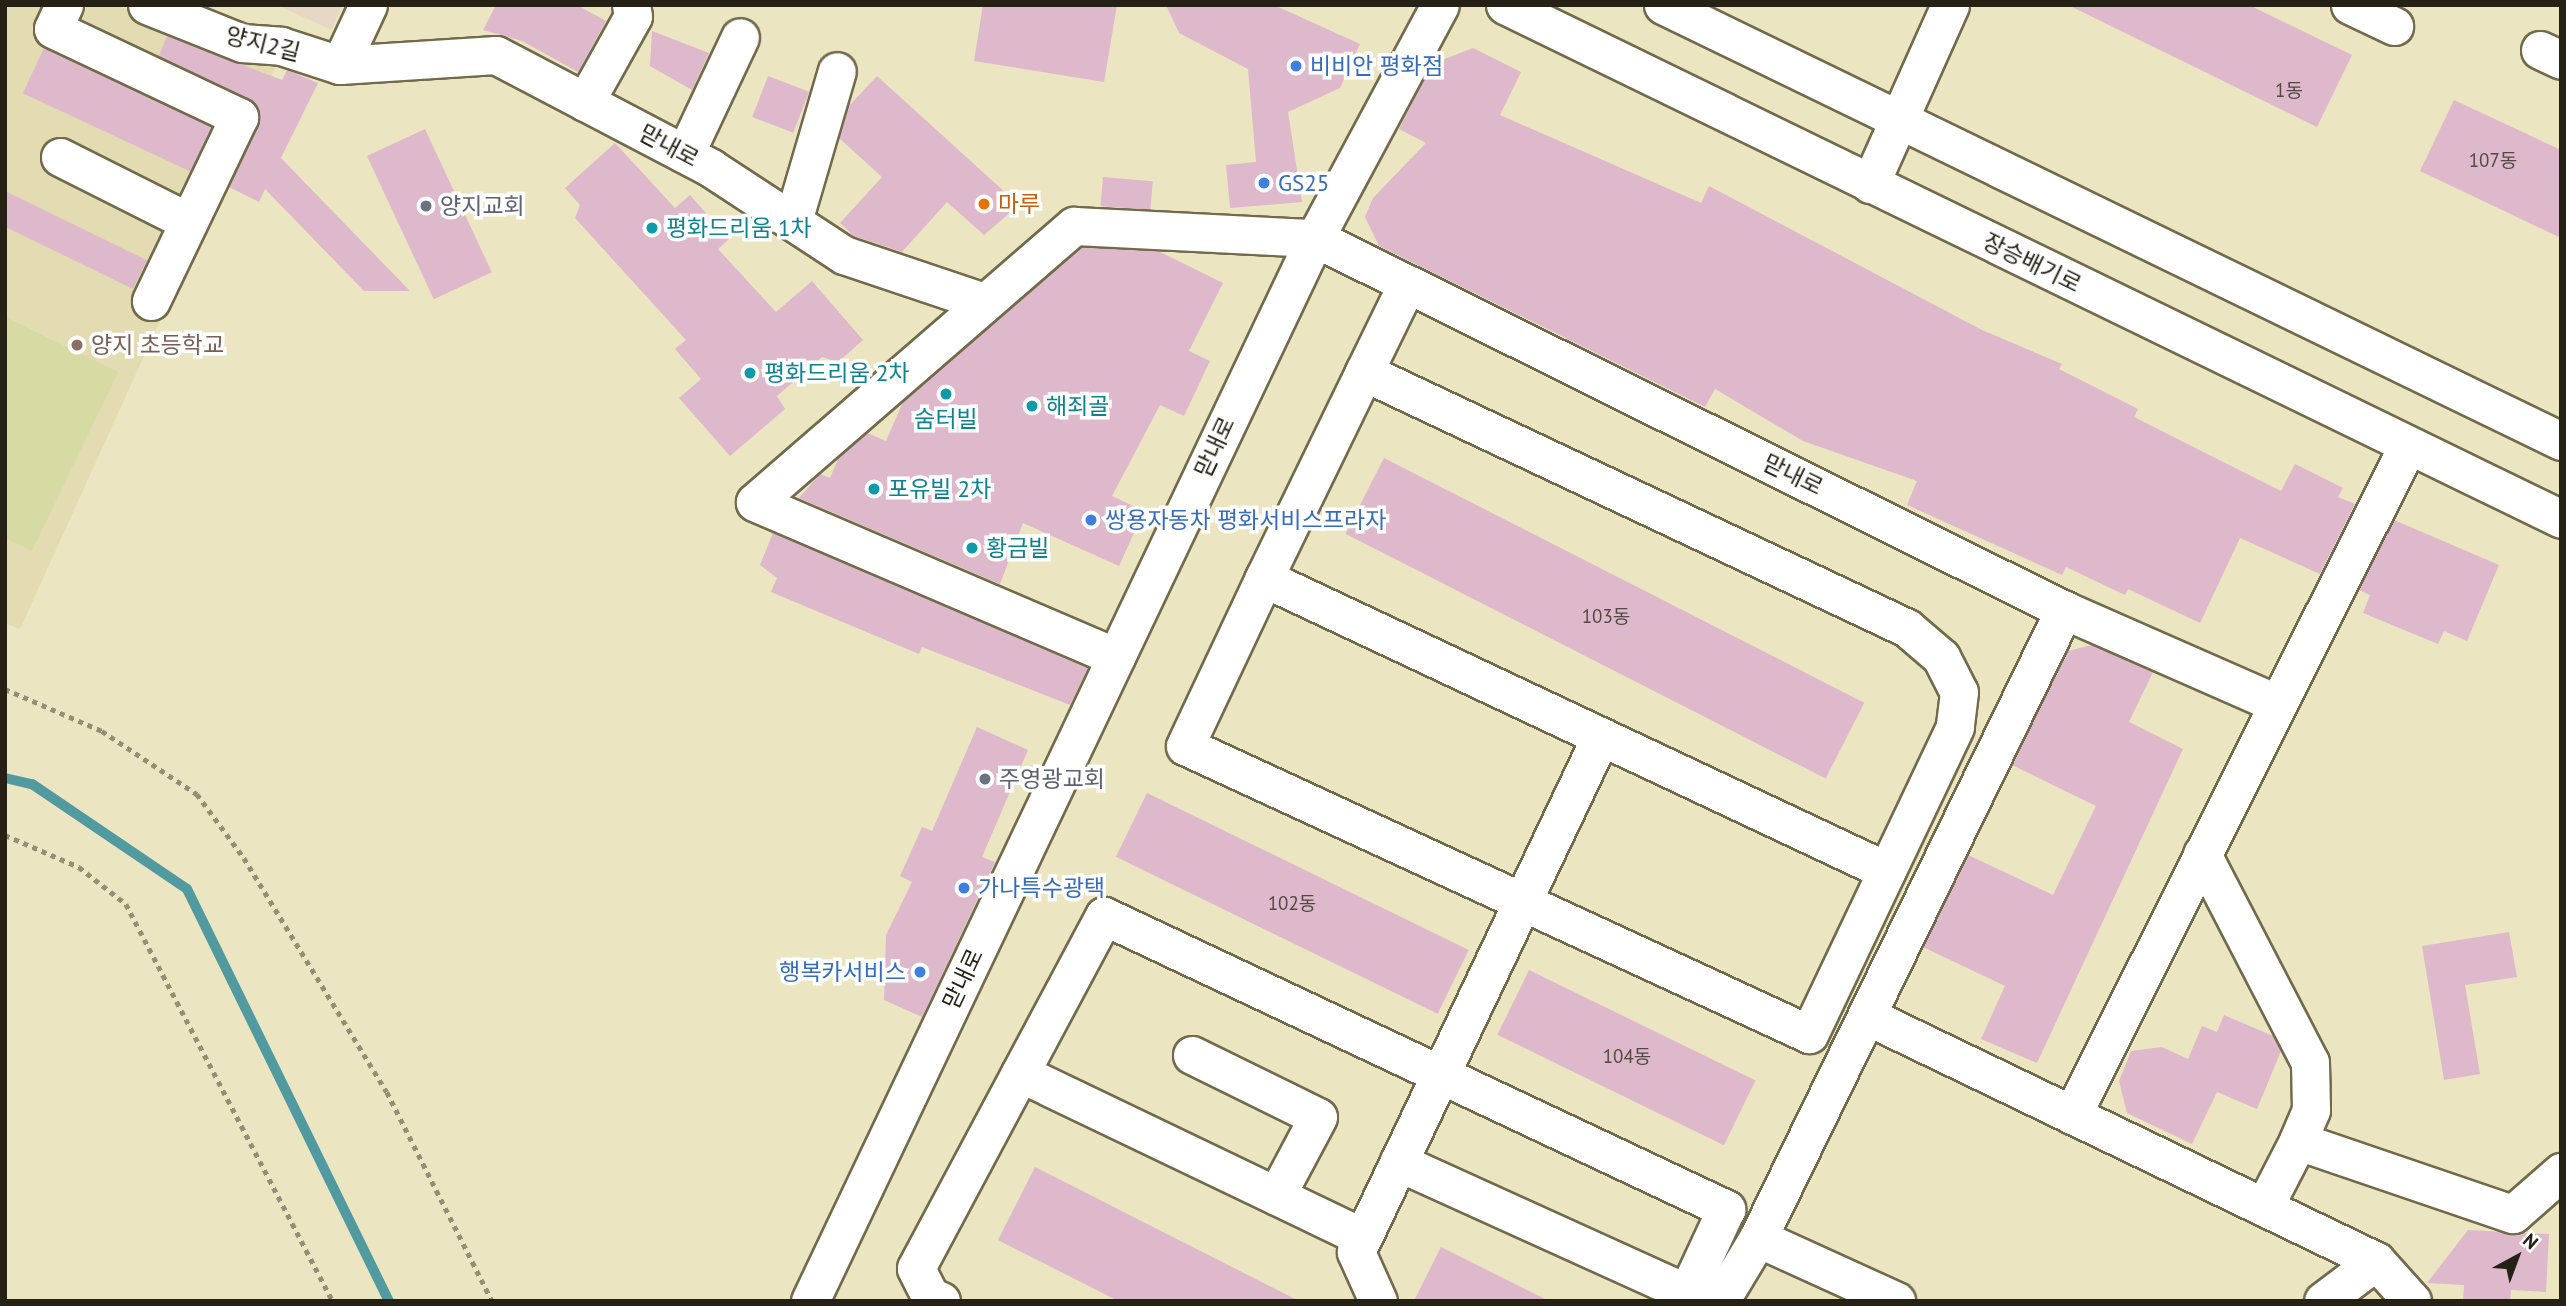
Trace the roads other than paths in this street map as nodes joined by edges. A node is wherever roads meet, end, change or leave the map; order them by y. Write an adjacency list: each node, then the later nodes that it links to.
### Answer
1 (64, 5): 20 (street)
2 (146, 5): 12 (street, 양지2길)
3 (368, 5): 12 (street)
4 (631, 5): 14 (street)
5 (1440, 5): 21 (street, 맏내로)
6 (1504, 5): 18 (street, 장승배기로)
7 (1663, 5): 15 (street)
8 (1950, 5): 15 (street)
9 (2350, 5): 10 (street)
10 (2394, 26)
11 (740, 37): 16 (street)
12 (341, 65): 14 (street, 맏내로)
13 (837, 71): 19 (street)
14 (585, 102): 16 (street, 맏내로)
15 (1900, 118): 18 (street); 26 (street)
16 (685, 154): 19 (street, 맏내로)
17 (60, 157): 20 (street)
18 (1870, 184): 27 (street, 장승배기로)
19 (793, 221): 24 (street, 맏내로)
20 (189, 222): 23 (street)
21 (1315, 238): 22 (street, 맏내로); 24 (street, 맏내로); 31 (street, 맏내로)
22 (1408, 284): 25 (street); 30 (street, 맏내로)
23 (151, 301)
24 (981, 301): 31 (street, 맏내로)
25 (1364, 372): 29 (street); 35 (street)
26 (2561, 441)
27 (2407, 447): 28 (street, 장승배기로); 32 (street)
28 (2561, 519)
29 (1265, 578): 33 (street); 36 (street)
30 (2064, 610): 32 (street, 맏내로); 37 (street)
31 (1116, 657): 50 (street, 맏내로)
32 (2276, 703): 34 (street)
33 (1601, 736): 35 (street); 36 (street)
34 (2202, 854): 41 (street); 42 (street)
35 (1887, 871): 36 (street)
36 (1522, 901): 39 (street)
37 (1867, 1016): 41 (street); 48 (street)
38 (1192, 1055): 45 (street)
39 (1441, 1072): 40 (street); 43 (street); 43 (street)
40 (1020, 1073): 45 (street); 51 (street)
41 (2072, 1115): 46 (street)
42 (2298, 1141): 44 (street); 46 (street)
43 (1398, 1162): 47 (street)
44 (2561, 1172)
45 (1276, 1196): 47 (street)
46 (2264, 1207): 49 (street)
47 (1363, 1237): 52 (street)
48 (1758, 1238): 53 (street); 54 (street)
49 (2376, 1261): 55 (street); 56 (street)
50 (810, 1301)
51 (941, 1301)
52 (1378, 1301)
53 (1720, 1301)
54 (1896, 1301)
55 (2323, 1301)
56 (2412, 1301)

